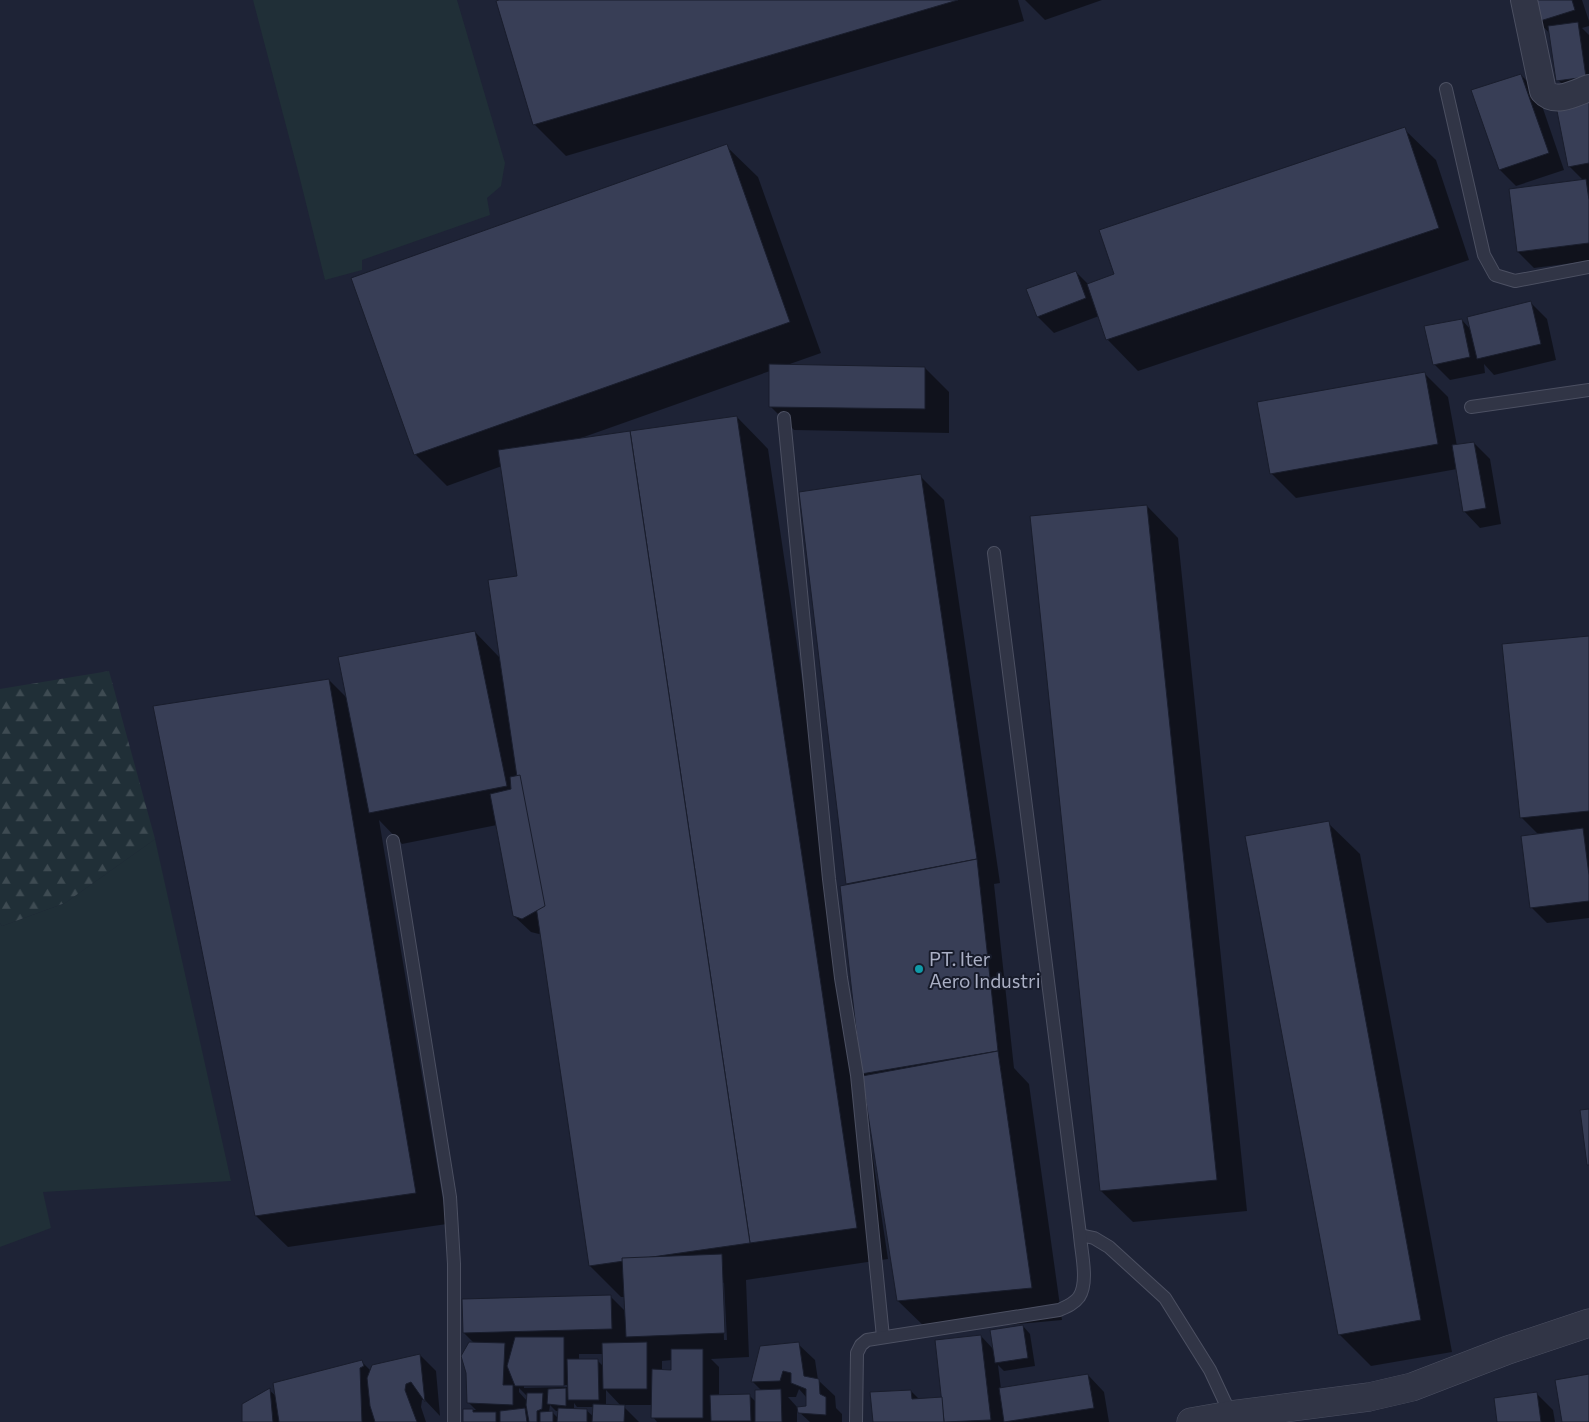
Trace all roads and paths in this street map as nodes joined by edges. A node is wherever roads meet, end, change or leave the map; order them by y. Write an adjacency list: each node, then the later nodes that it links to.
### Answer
1 (1524, 0): 2 (street)
2 (1589, 88)
3 (1446, 89): 4 (lane)
4 (1589, 267)
5 (1589, 390): 6 (lane)
6 (1471, 407)
7 (784, 418): 12 (lane)
8 (994, 552): 10 (lane)
9 (393, 841): 14 (lane)
10 (1080, 1235): 12 (lane); 13 (lane)
11 (1589, 1323): 13 (street)
12 (883, 1337): 15 (lane)
13 (1231, 1415): 16 (street)
14 (454, 1422)
15 (856, 1422)
16 (1191, 1422)

